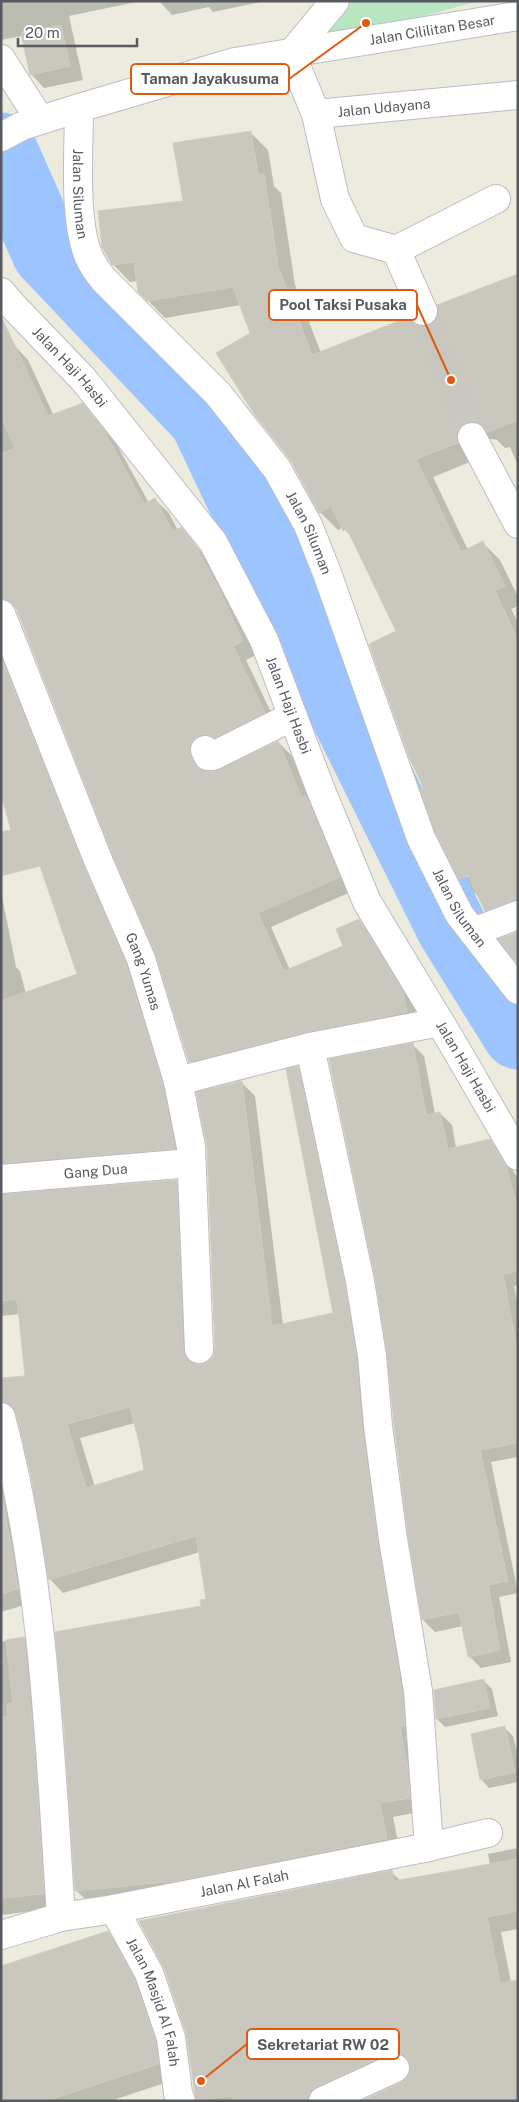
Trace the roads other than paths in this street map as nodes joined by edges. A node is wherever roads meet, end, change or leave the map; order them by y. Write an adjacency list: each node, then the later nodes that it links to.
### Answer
1 (335, 1): 3 (street)
2 (518, 16): 3 (street, Jalan Cililitan Besar)
3 (290, 54): 6 (street, Jalan Cililitan Besar); 7 (street)
4 (1, 59): 8 (street)
5 (518, 95): 7 (street, Jalan Udayana)
6 (79, 108): 8 (street, Jalan Cililitan Besar); 19 (street, Jalan Siluman)
7 (316, 114): 10 (street)
8 (21, 128)
9 (496, 199): 10 (street)
10 (396, 250): 12 (street)
11 (1, 292): 16 (street, Jalan Haji Hasbi)
12 (423, 311)
13 (472, 437): 14 (street)
14 (518, 524)
15 (1, 614): 23 (street, Gang Yumas)
16 (292, 716): 17 (street); 21 (street, Jalan Haji Hasbi)
17 (205, 750)
18 (518, 915): 19 (street)
19 (474, 932): 20 (street, Jalan Siluman)
20 (518, 990)
21 (440, 1022): 22 (street); 24 (street, Jalan Haji Hasbi)
22 (310, 1047): 23 (street); 31 (street)
23 (178, 1081): 25 (street, Gang Yumas)
24 (518, 1156)
25 (191, 1164): 26 (street, Gang Dua); 27 (street, Gang Yumas)
26 (1, 1179)
27 (199, 1349)
28 (1, 1417): 29 (street)
29 (6, 1459): 33 (street)
30 (488, 1833): 31 (street, Jalan Al Falah)
31 (429, 1847): 32 (street, Jalan Al Falah)
32 (114, 1909): 33 (street, Jalan Al Falah); 36 (street, Jalan Masjid Al Falah)
33 (61, 1917): 34 (street, Jalan Al Falah)
34 (1, 1935)
35 (395, 2068): 37 (street)
36 (181, 2101)
37 (323, 2101)

